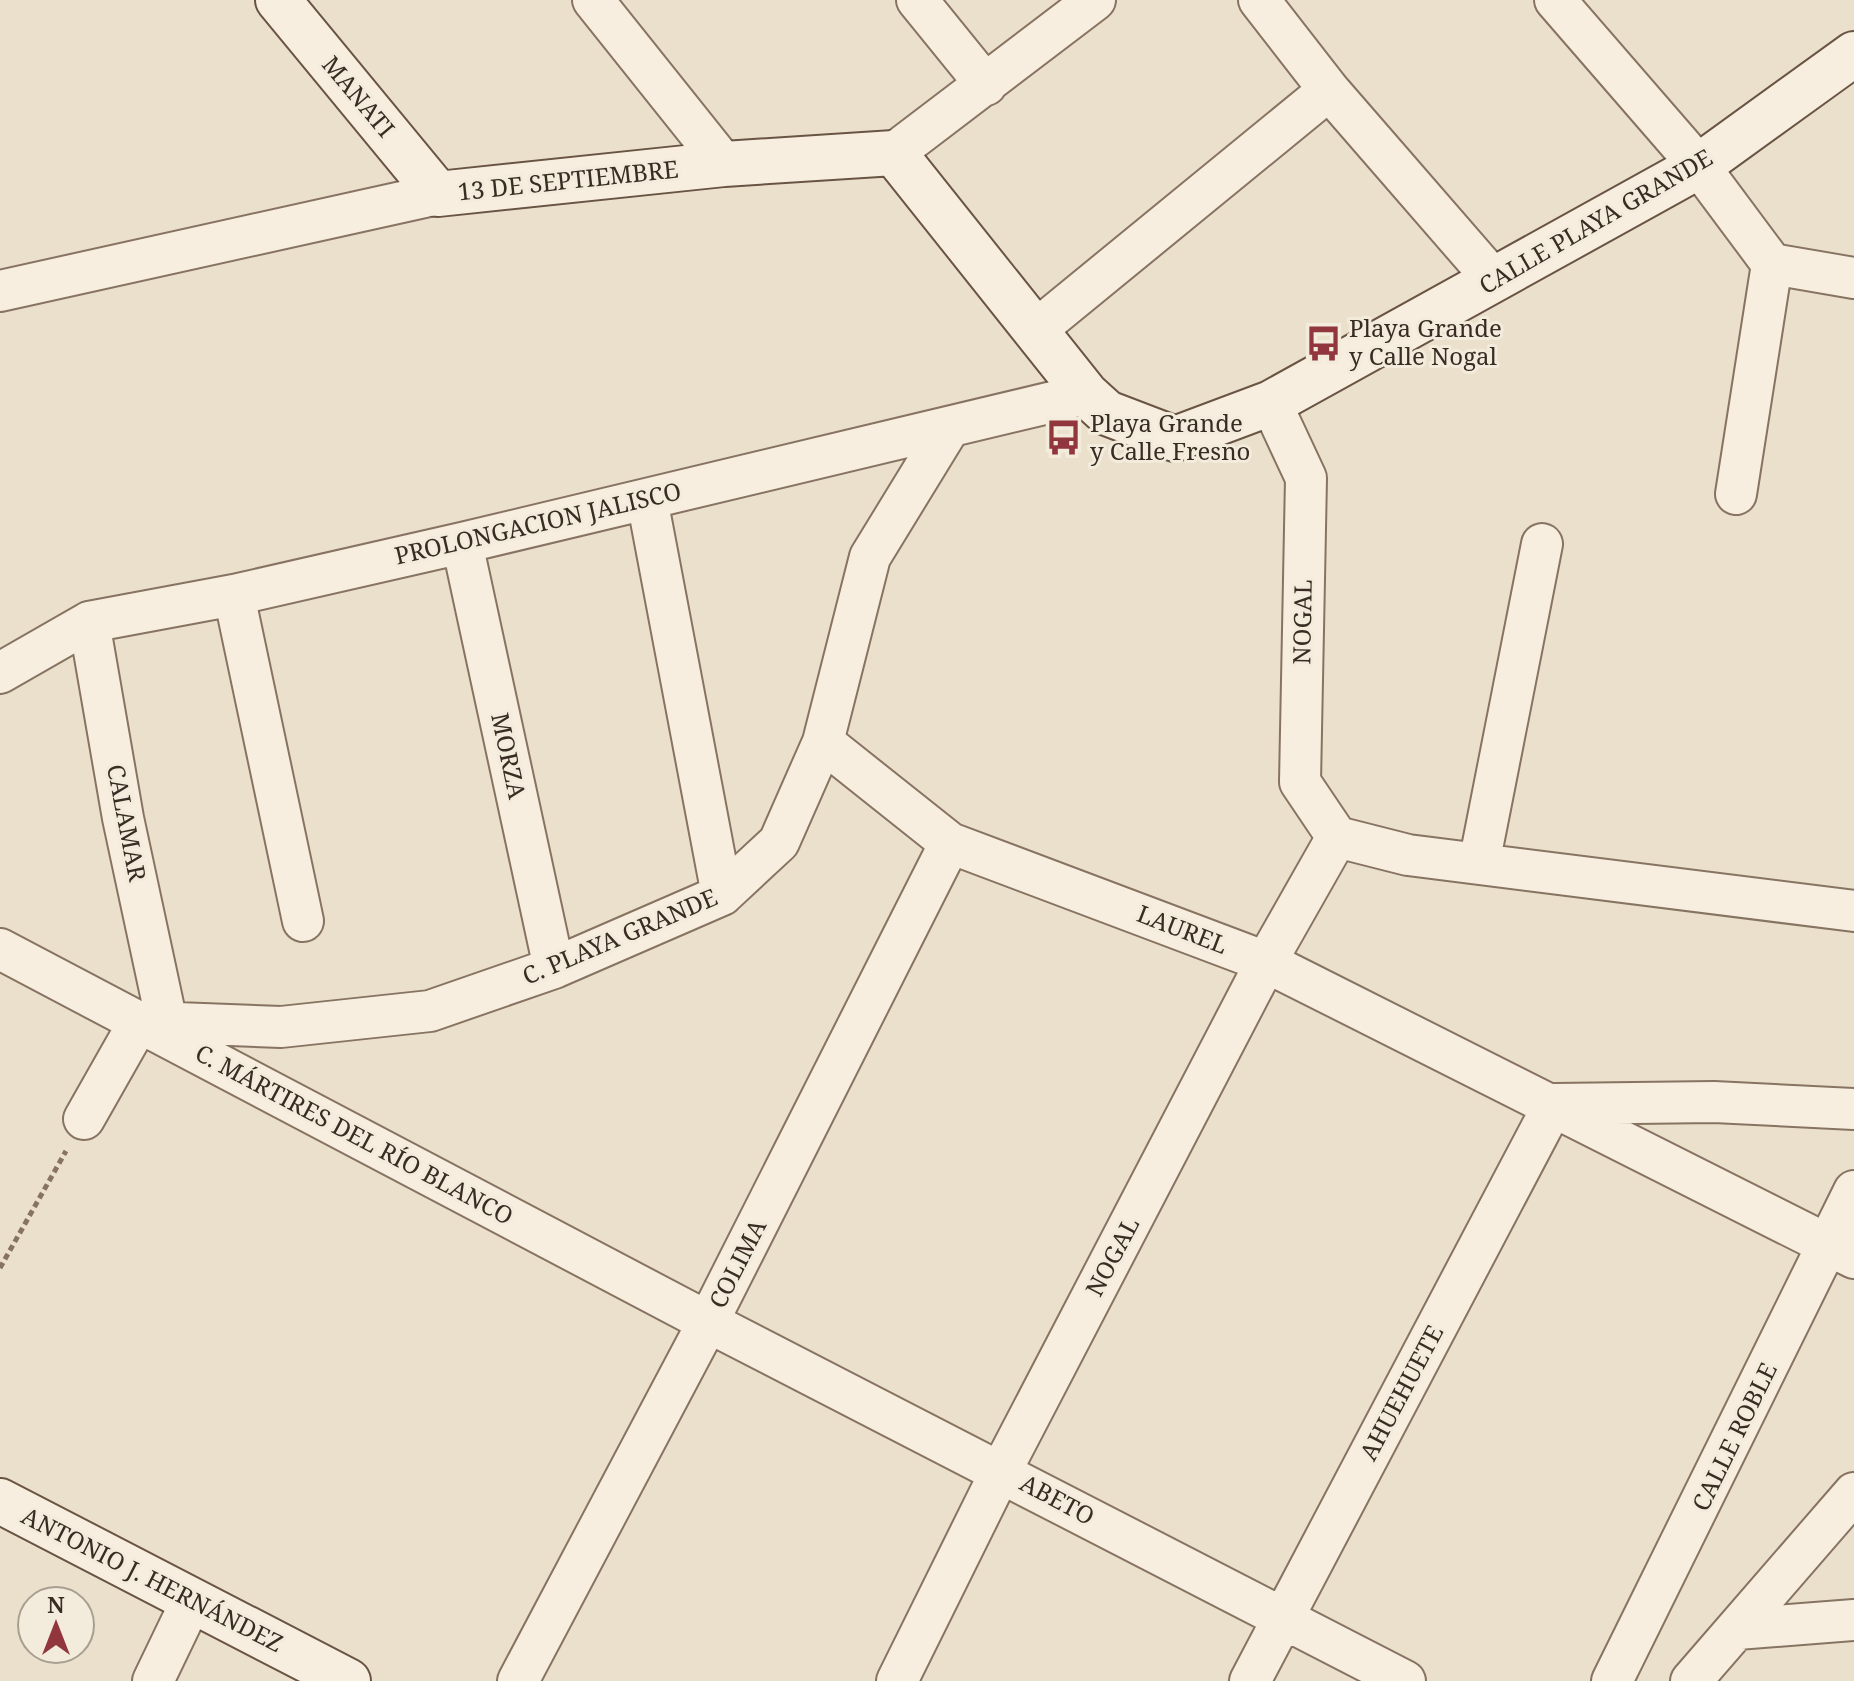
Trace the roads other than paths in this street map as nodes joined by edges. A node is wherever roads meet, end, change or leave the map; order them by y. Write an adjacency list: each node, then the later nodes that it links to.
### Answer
1 (278, 0): 13 (street, MANATI)
2 (593, 0): 11 (street)
3 (917, 0): 8 (street)
4 (1095, 0): 8 (street)
5 (1259, 0): 9 (street)
6 (1555, 0): 12 (street)
7 (1854, 54): 12 (street, CALLE PLAYA GRANDE)
8 (986, 85): 10 (street)
9 (1329, 90): 16 (street); 18 (street)
10 (894, 153): 11 (street, 13 DE SEPTIEMBRE); 18 (street, CALLE PLAYA GRANDE)
11 (724, 164): 13 (street, 13 DE SEPTIEMBRE)
12 (1699, 166): 14 (street); 16 (street, CALLE PLAYA GRANDE)
13 (438, 194): 17 (street, 13 DE SEPTIEMBRE)
14 (1772, 264): 15 (street); 22 (street)
15 (1854, 278)
16 (1494, 280): 20 (street, CALLE PLAYA GRANDE)
17 (0, 291)
18 (1037, 329): 19 (street, CALLE PLAYA GRANDE)
19 (1086, 394): 20 (street, CALLE PLAYA GRANDE); 21 (street, PROLONGACION JALISCO)
20 (1271, 403): 30 (street, NOGAL)
21 (949, 428): 23 (street, PROLONGACION JALISCO); 29 (street, C. PLAYA GRANDE)
22 (1736, 494)
23 (647, 499): 24 (street, PROLONGACION JALISCO); 33 (street)
24 (462, 543): 26 (street, PROLONGACION JALISCO); 38 (street, MORZA)
25 (1542, 544): 32 (street)
26 (234, 595): 27 (street, PROLONGACION JALISCO); 35 (street)
27 (89, 622): 28 (street, PROLONGACION JALISCO); 39 (street, CALAMAR)
28 (0, 673)
29 (823, 742): 31 (street, LAUREL); 33 (street, C. PLAYA GRANDE)
30 (1337, 837): 32 (street); 37 (street, NOGAL)
31 (950, 843): 37 (street, LAUREL); 45 (street, COLIMA)
32 (1479, 864): 34 (street)
33 (722, 895): 38 (street, C. PLAYA GRANDE)
34 (1854, 911)
35 (303, 921)
36 (0, 949): 39 (street, C. MÁRTIRES DEL RÍO BLANCO)
37 (1266, 962): 40 (street, LAUREL); 46 (street, NOGAL)
38 (554, 968): 39 (street, C. PLAYA GRANDE)
39 (153, 1022): 42 (street); 45 (street, C. MÁRTIRES DEL RÍO BLANCO)
40 (1554, 1104): 41 (street, LAUREL); 44 (street, LAUREL); 50 (street, AHUEHUETE)
41 (1854, 1109)
42 (84, 1119)
43 (1854, 1191): 44 (street, CALLE ROBLE)
44 (1842, 1251): 59 (street, CALLE ROBLE)
45 (708, 1322): 46 (street, ABETO); 55 (street, COLIMA)
46 (1001, 1471): 50 (street, ABETO); 56 (street, NOGAL)
47 (1854, 1493): 52 (street)
48 (0, 1501): 49 (street, ANTONIO J. HERNÁNDEZ)
49 (191, 1602): 53 (street); 54 (street, ANTONIO J. HERNÁNDEZ)
50 (1283, 1620): 57 (street, AHUEHUETE); 58 (street, ABETO)
51 (1854, 1620): 52 (street)
52 (1737, 1629): 60 (street)
53 (153, 1681)
54 (348, 1681)
55 (518, 1681)
56 (897, 1681)
57 (1250, 1681)
58 (1405, 1681)
59 (1612, 1681)
60 (1691, 1681)

